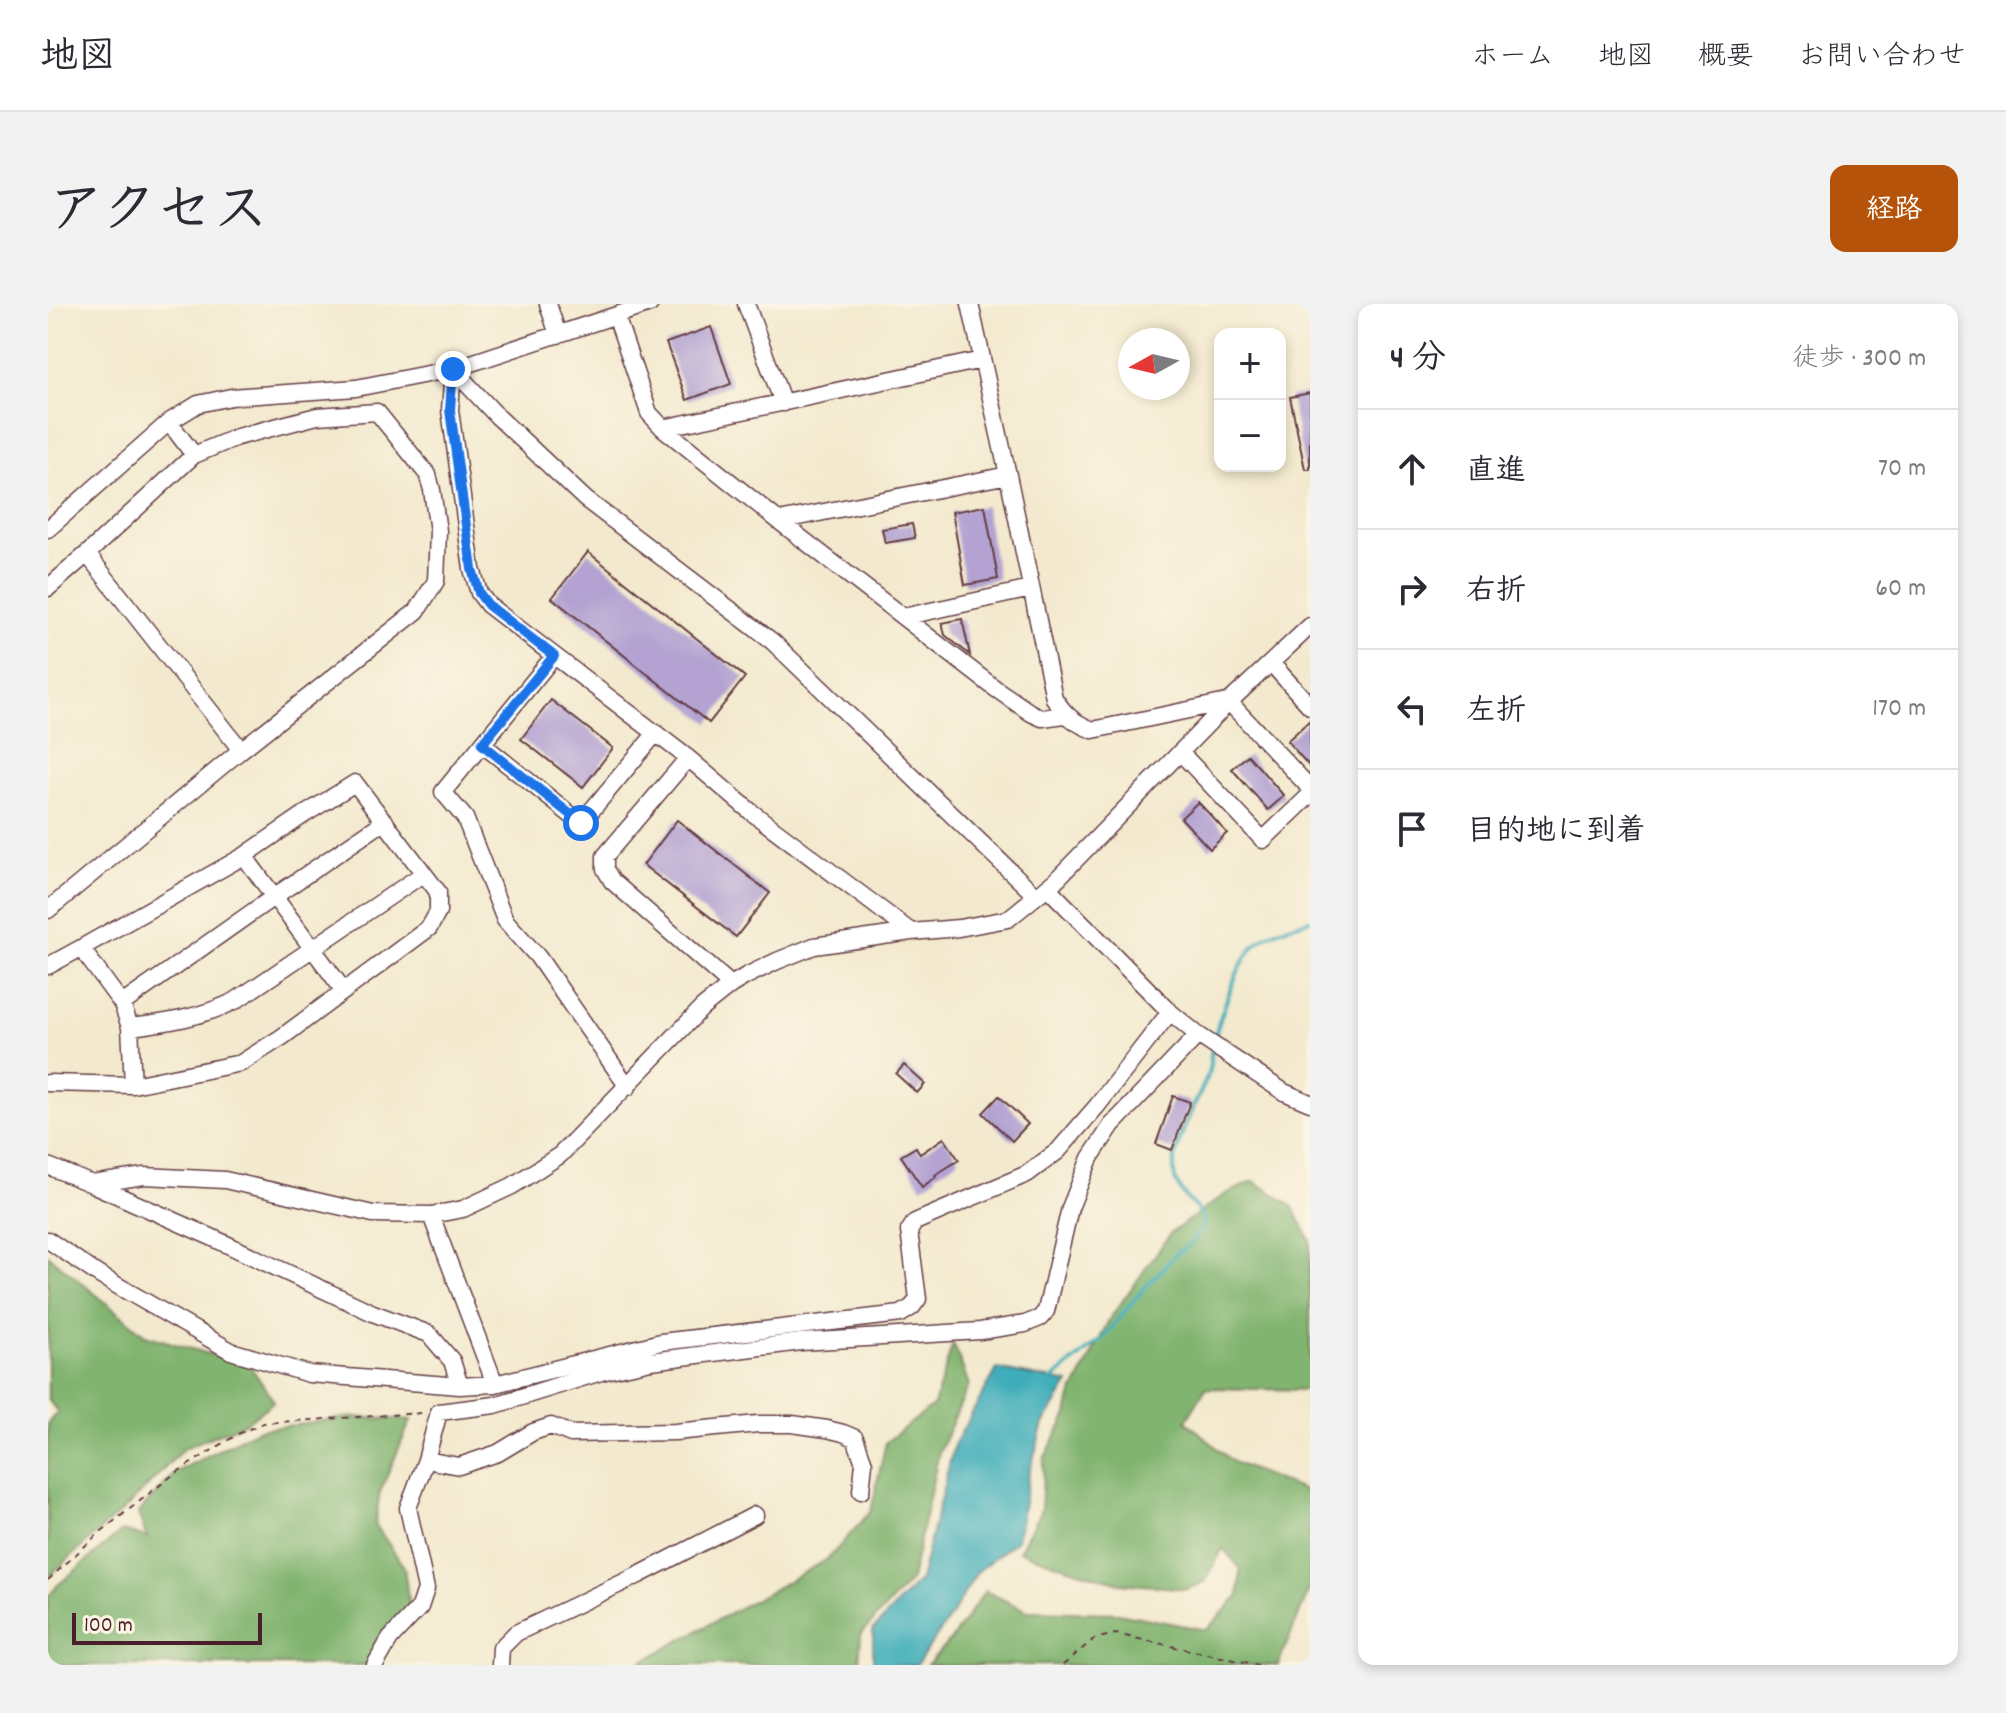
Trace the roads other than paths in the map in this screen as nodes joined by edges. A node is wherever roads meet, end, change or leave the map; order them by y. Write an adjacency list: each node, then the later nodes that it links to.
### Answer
1 (548, 304): 6 (street)
2 (650, 304): 5 (street)
3 (746, 304): 9 (street)
4 (970, 304): 7 (street)
5 (616, 316): 6 (street); 11 (street)
6 (558, 335): 8 (street)
7 (982, 360): 9 (street); 13 (street)
8 (453, 369): 10 (street); 21 (street); 36 (street)
9 (783, 403): 11 (street)
10 (169, 422): 12 (street); 15 (street)
11 (663, 428): 14 (street)
12 (194, 455): 16 (street); 28 (street)
13 (1008, 475): 14 (street); 18 (street)
14 (779, 521): 19 (street)
15 (48, 529)
16 (87, 554): 17 (street); 28 (street)
17 (48, 588)
18 (1031, 589): 19 (street); 25 (street)
19 (903, 617): 25 (street)
20 (1310, 626): 22 (street)
21 (554, 656): 26 (street); 27 (street)
22 (1271, 663): 23 (street); 24 (street)
23 (1229, 702): 25 (street); 29 (street); 31 (street)
24 (1310, 706)
25 (1065, 715)
26 (656, 733): 27 (street); 30 (street)
27 (482, 744): 51 (street)
28 (241, 750): 38 (street)
29 (1180, 752): 32 (street); 36 (street)
30 (688, 758): 39 (street); 43 (street)
31 (1310, 788)
32 (1310, 795)
33 (385, 821): 34 (street); 35 (street); 37 (street)
34 (244, 856): 37 (street); 40 (street)
35 (423, 874): 41 (street); 44 (street)
36 (1042, 891): 39 (street); 46 (street)
37 (275, 896): 41 (street); 45 (street)
38 (48, 910)
39 (911, 932): 43 (street)
40 (81, 948): 42 (street); 45 (street)
41 (313, 948): 44 (street); 47 (street)
42 (48, 966)
43 (731, 985): 51 (street)
44 (344, 991): 50 (street)
45 (122, 1004): 47 (street)
46 (1170, 1012): 48 (street); 57 (street)
47 (130, 1027): 50 (street)
48 (1198, 1035): 52 (street); 59 (street)
49 (48, 1083): 50 (street)
50 (133, 1085)
51 (628, 1087): 55 (street)
52 (1310, 1103)
53 (48, 1166): 54 (street)
54 (92, 1184): 55 (street); 58 (street)
55 (431, 1215): 57 (street)
56 (48, 1240): 58 (street)
57 (495, 1384): 58 (street)
58 (460, 1386)
59 (426, 1460): 60 (street); 62 (street)
60 (861, 1491)
61 (755, 1515): 63 (street)
62 (375, 1665)
63 (500, 1665)

